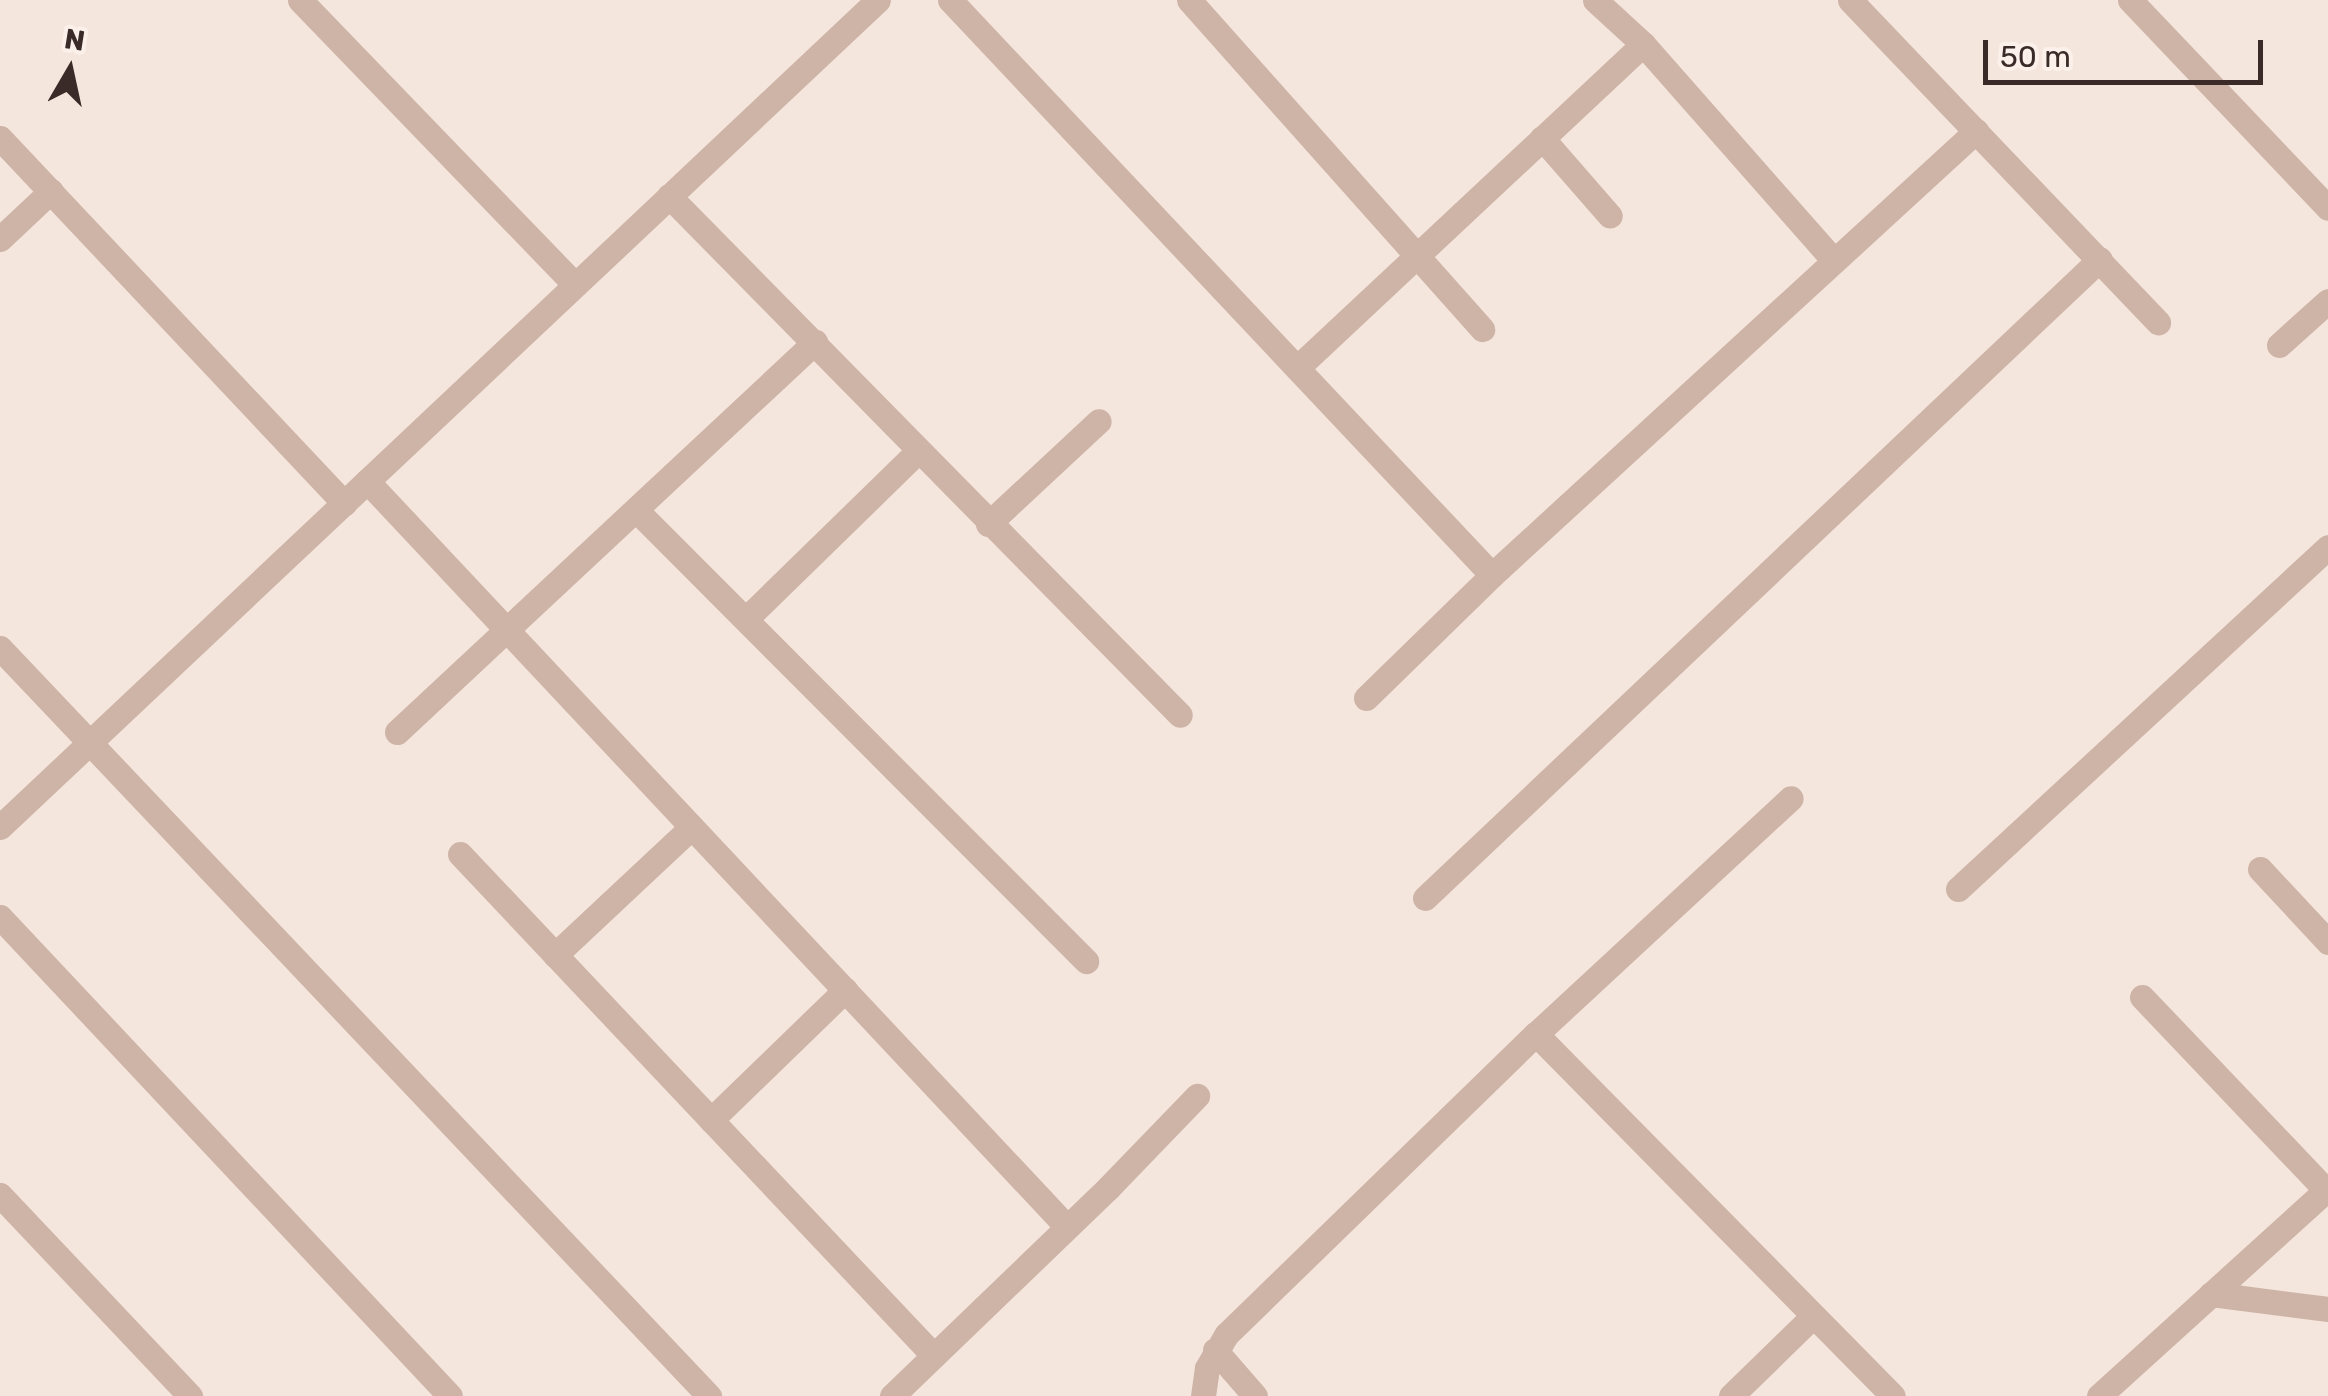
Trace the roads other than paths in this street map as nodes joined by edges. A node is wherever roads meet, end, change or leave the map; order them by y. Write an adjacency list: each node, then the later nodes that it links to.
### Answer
1 (300, 0): 20 (street)
2 (878, 0): 13 (street)
3 (950, 0): 26 (street)
4 (1189, 0): 17 (street)
5 (1595, 0): 8 (street)
6 (1850, 0): 9 (street)
7 (2130, 0): 14 (street)
8 (1643, 44): 11 (street); 19 (street)
9 (1976, 131): 18 (street); 19 (street)
10 (0, 138): 12 (street)
11 (1542, 138): 15 (street); 17 (street)
12 (51, 191): 16 (street); 30 (street)
13 (670, 196): 20 (street); 24 (street)
14 (2328, 208)
15 (1610, 216)
16 (0, 239)
17 (1418, 256): 23 (street); 26 (street)
18 (2100, 258): 22 (street); 48 (street)
19 (1834, 261): 34 (street)
20 (575, 285): 29 (street)
21 (2328, 301): 25 (street)
22 (2158, 322)
23 (1482, 330)
24 (815, 342): 28 (street); 31 (street)
25 (2279, 345)
26 (1298, 368): 34 (street)
27 (1099, 421): 32 (street)
28 (916, 452): 32 (street); 35 (street)
29 (367, 481): 30 (street); 36 (street)
30 (344, 503): 41 (street)
31 (637, 511): 35 (street); 36 (street)
32 (988, 524): 39 (street)
33 (2328, 547): 47 (street)
34 (1492, 575): 38 (street)
35 (748, 617): 52 (street)
36 (509, 632): 40 (street); 44 (street)
37 (0, 648): 41 (street)
38 (1366, 698)
39 (1180, 716)
40 (397, 732)
41 (88, 744): 43 (street); 68 (street)
42 (1790, 798): 55 (street)
43 (0, 827)
44 (692, 827): 51 (street); 53 (street)
45 (460, 854): 51 (street)
46 (2260, 870): 50 (street)
47 (1958, 889)
48 (1426, 898)
49 (0, 918): 67 (street)
50 (2328, 942)
51 (554, 955): 57 (street)
52 (1086, 961)
53 (845, 990): 57 (street); 60 (street)
54 (2142, 997): 58 (street)
55 (1536, 1034): 63 (street); 64 (street)
56 (1196, 1096): 60 (street)
57 (711, 1120): 65 (street)
58 (2327, 1189): 61 (street)
59 (0, 1196): 66 (street)
60 (1068, 1227): 65 (street)
61 (2211, 1294): 62 (street); 74 (street)
62 (2328, 1309)
63 (1812, 1317): 72 (street); 73 (street)
64 (1215, 1350): 70 (street); 71 (street)
65 (934, 1356): 69 (street)
66 (190, 1396)
67 (450, 1396)
68 (708, 1396)
69 (892, 1396)
70 (1203, 1396)
71 (1255, 1396)
72 (1731, 1396)
73 (1892, 1396)
74 (2099, 1396)

